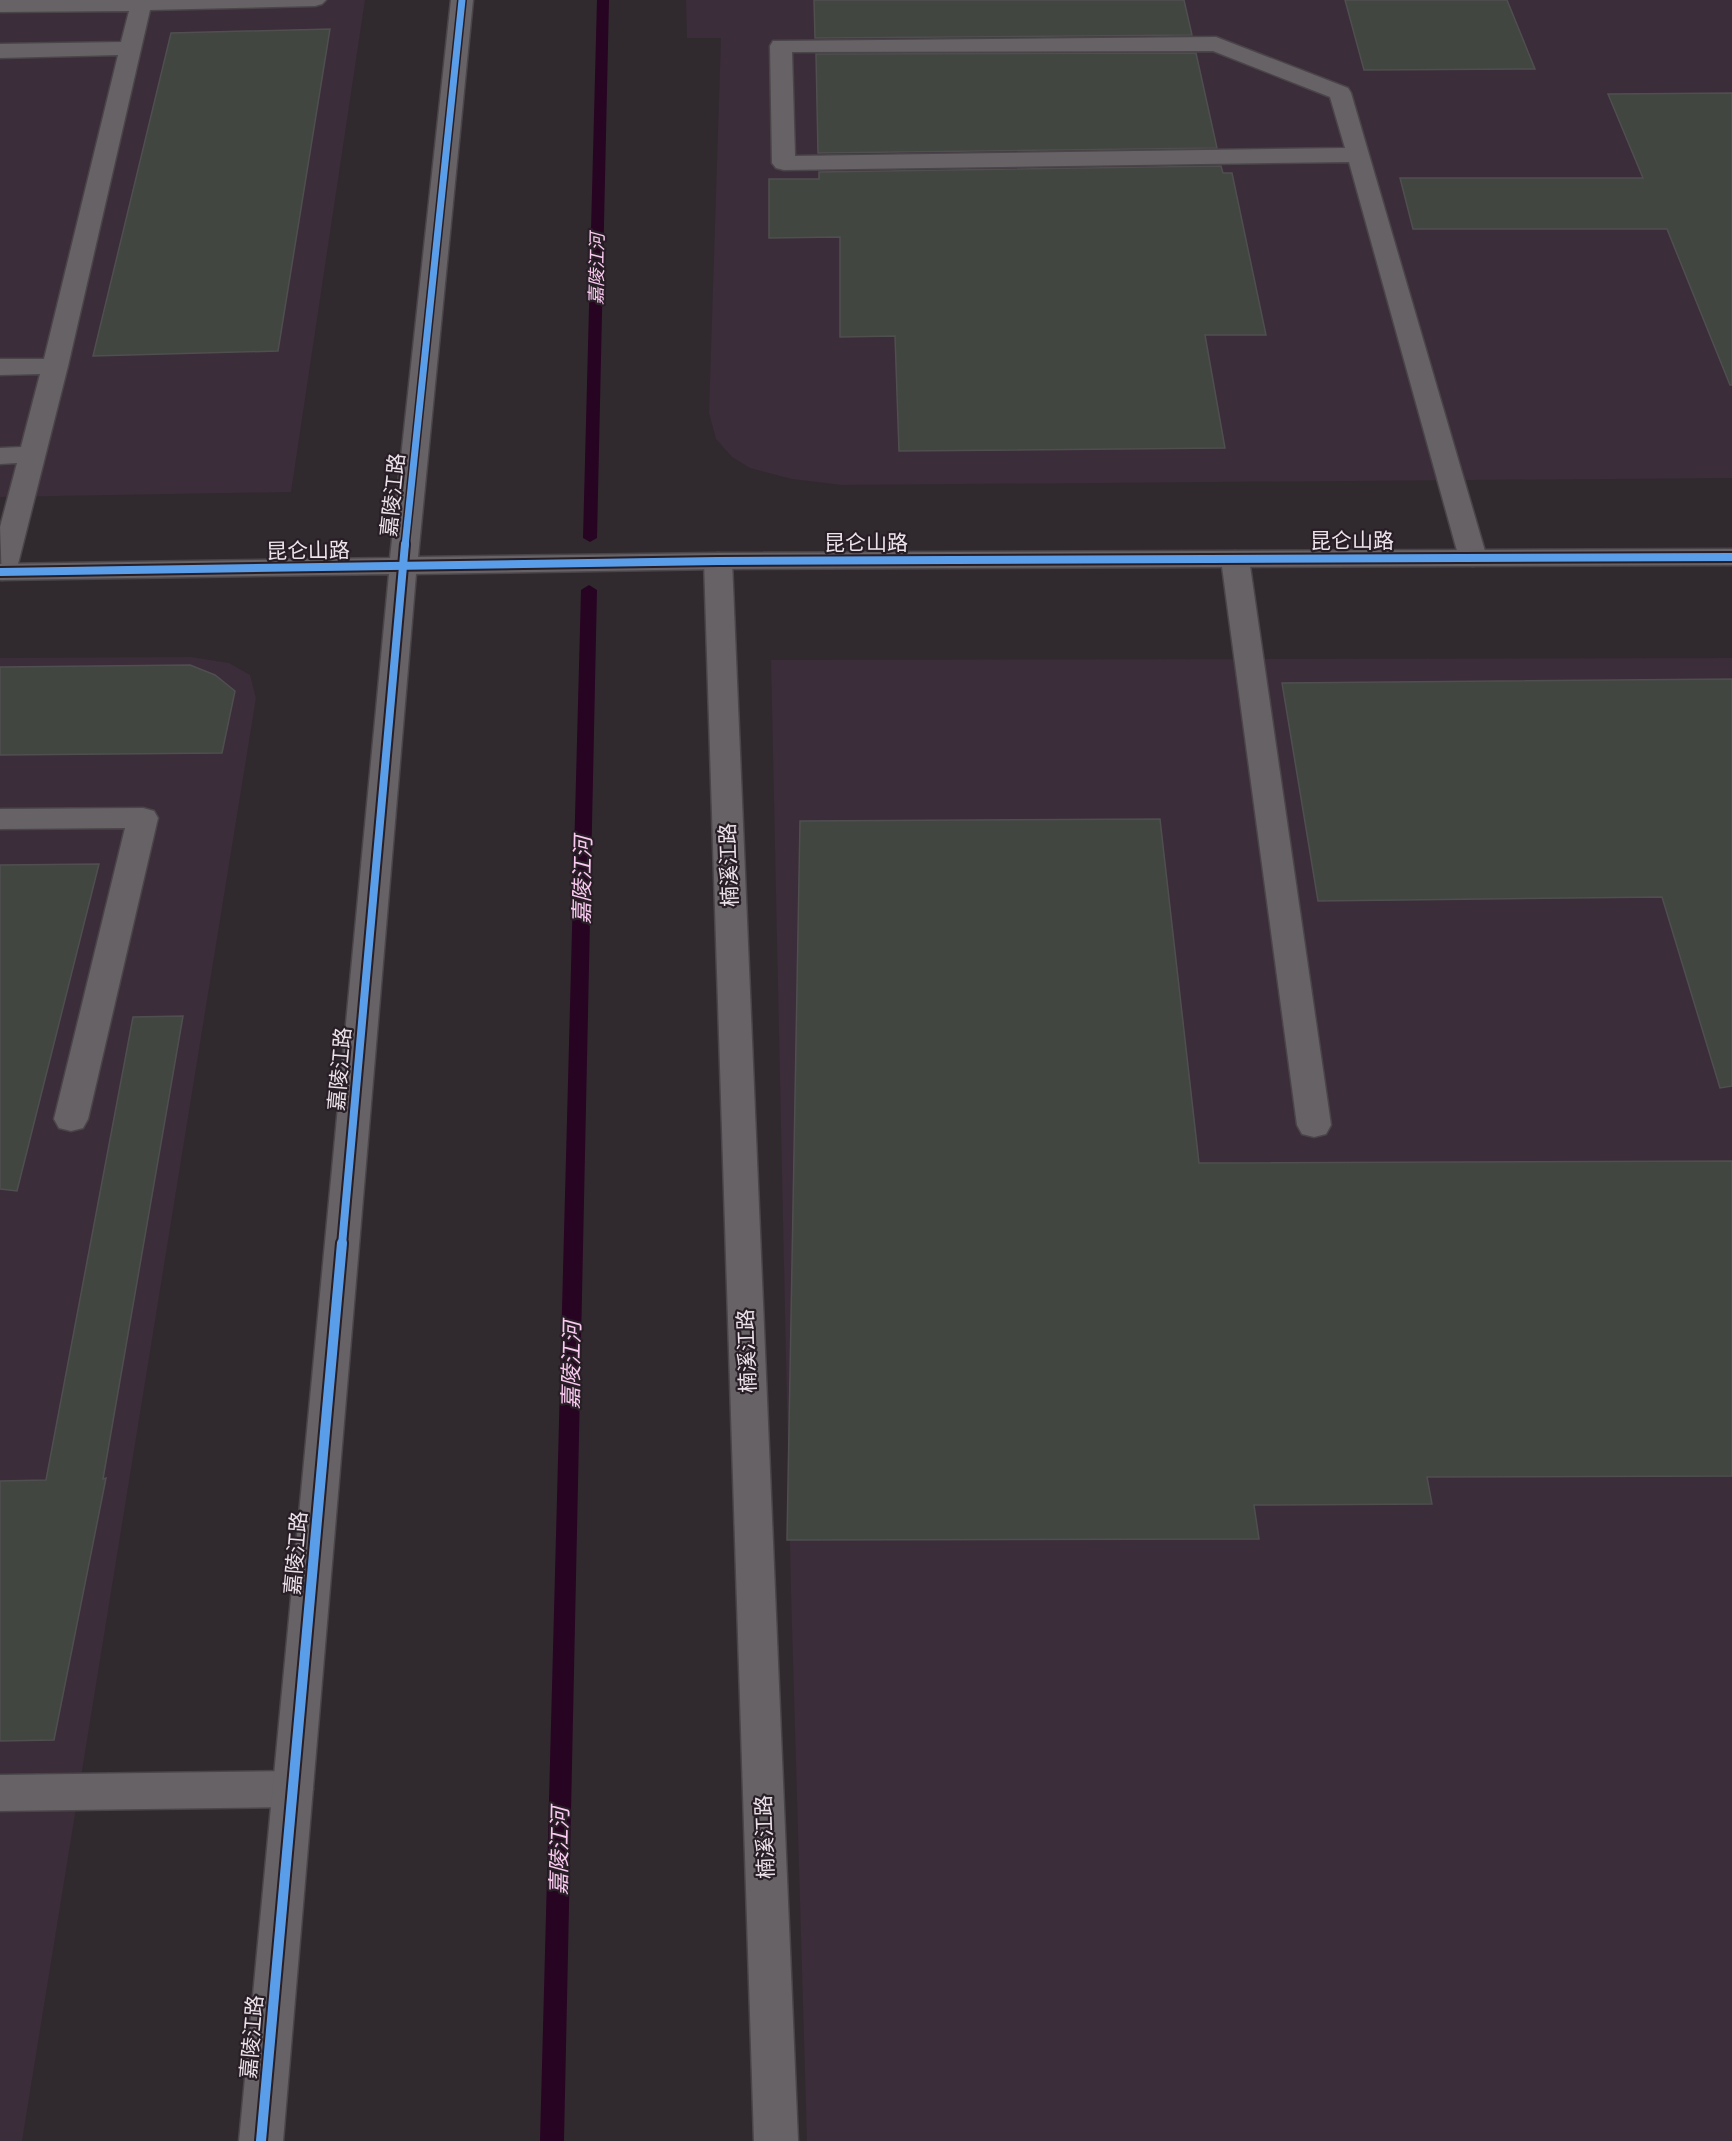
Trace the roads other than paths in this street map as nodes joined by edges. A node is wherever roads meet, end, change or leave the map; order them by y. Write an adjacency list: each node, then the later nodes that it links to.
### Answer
1 (315, 0): 3 (street)
2 (462, 0): 16 (street, 嘉陵江路)
3 (141, 4): 4 (street); 5 (street)
4 (0, 6)
5 (130, 48): 6 (street); 8 (street)
6 (0, 51)
7 (1358, 155): 7 (street); 13 (street)
8 (55, 366): 9 (street); 10 (street)
9 (0, 367)
10 (32, 455): 11 (street); 17 (street)
11 (0, 456)
12 (1732, 557): 13 (street, 昆仑山路)
13 (1473, 558): 14 (street, 昆仑山路)
14 (1235, 559): 15 (street, 昆仑山路); 20 (street)
15 (718, 561): 16 (street, 昆仑山路); 24 (street, 楠溪江路)
16 (403, 568): 17 (street, 昆仑山路); 21 (street, 嘉陵江路)
17 (1, 572)
18 (0, 819): 19 (street)
19 (71, 1119)
20 (1314, 1125)
21 (293, 1789): 22 (street); 23 (street, 嘉陵江路)
22 (0, 1793)
23 (261, 2141)
24 (776, 2141)

